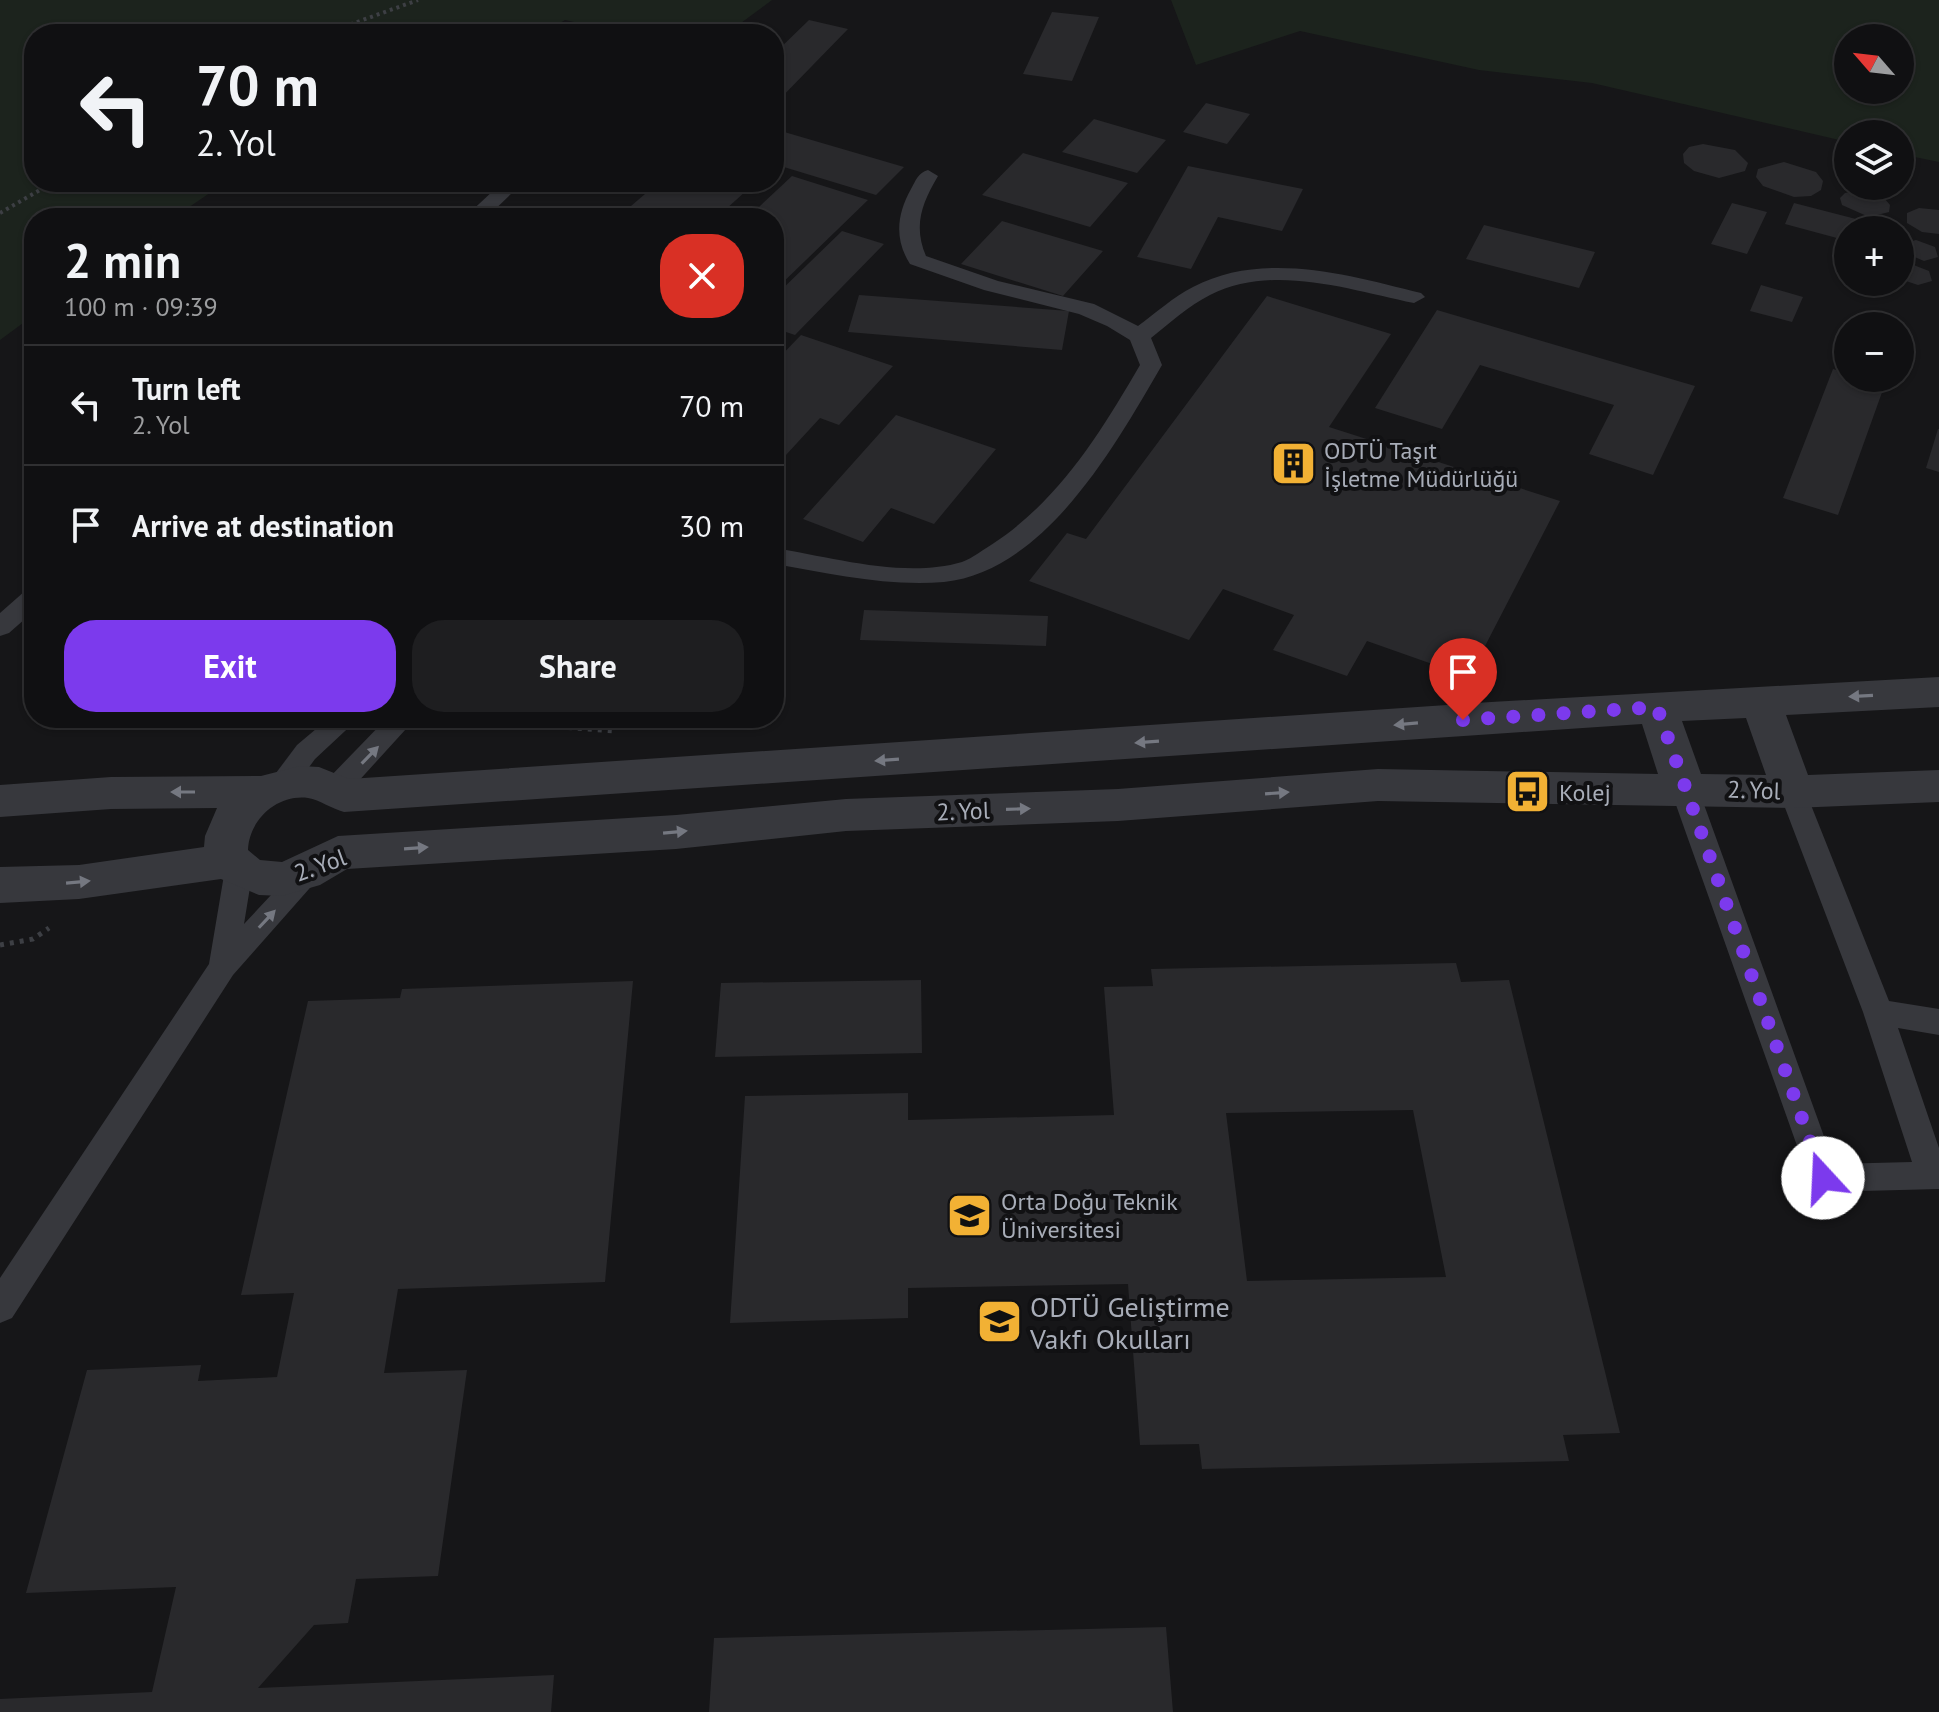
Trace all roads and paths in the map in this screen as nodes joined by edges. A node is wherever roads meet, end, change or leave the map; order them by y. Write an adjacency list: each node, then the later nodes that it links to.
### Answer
1 (418, 0): 2 (path)
2 (348, 24)
3 (928, 176): 9 (lane)
4 (37, 192): 7 (path)
5 (502, 193): 6 (lane)
6 (485, 208)
7 (0, 213)
8 (1414, 297): 9 (lane)
9 (1139, 336): 10 (lane)
10 (784, 557)
11 (24, 606): 12 (lane)
12 (0, 627)
13 (1939, 692): 14 (street, one-way to 14)
14 (1760, 700): 15 (street); 22 (street)
15 (1657, 707): 20 (street); 21 (street, one-way to 21)
16 (334, 728): 19 (lane)
17 (394, 728): 21 (lane, one-way to 17)
18 (1939, 786): 22 (street, 2. Yol)
19 (271, 788): 21 (street); 23 (street, one-way to 23); 25 (street)
20 (1684, 788): 22 (street, 2. Yol); 24 (street, 2. Yol, one-way to 20); 30 (lane)
21 (340, 792): 24 (street)
22 (1793, 792): 28 (lane)
23 (0, 801)
24 (324, 862): 25 (street, 2. Yol); 27 (lane, one-way to 24)
25 (235, 865): 26 (street, 2. Yol, one-way to 25); 27 (lane)
26 (0, 885)
27 (223, 967): 31 (lane)
28 (1878, 1012): 29 (lane); 30 (lane)
29 (1939, 1022)
30 (1935, 1174)
31 (0, 1307)

